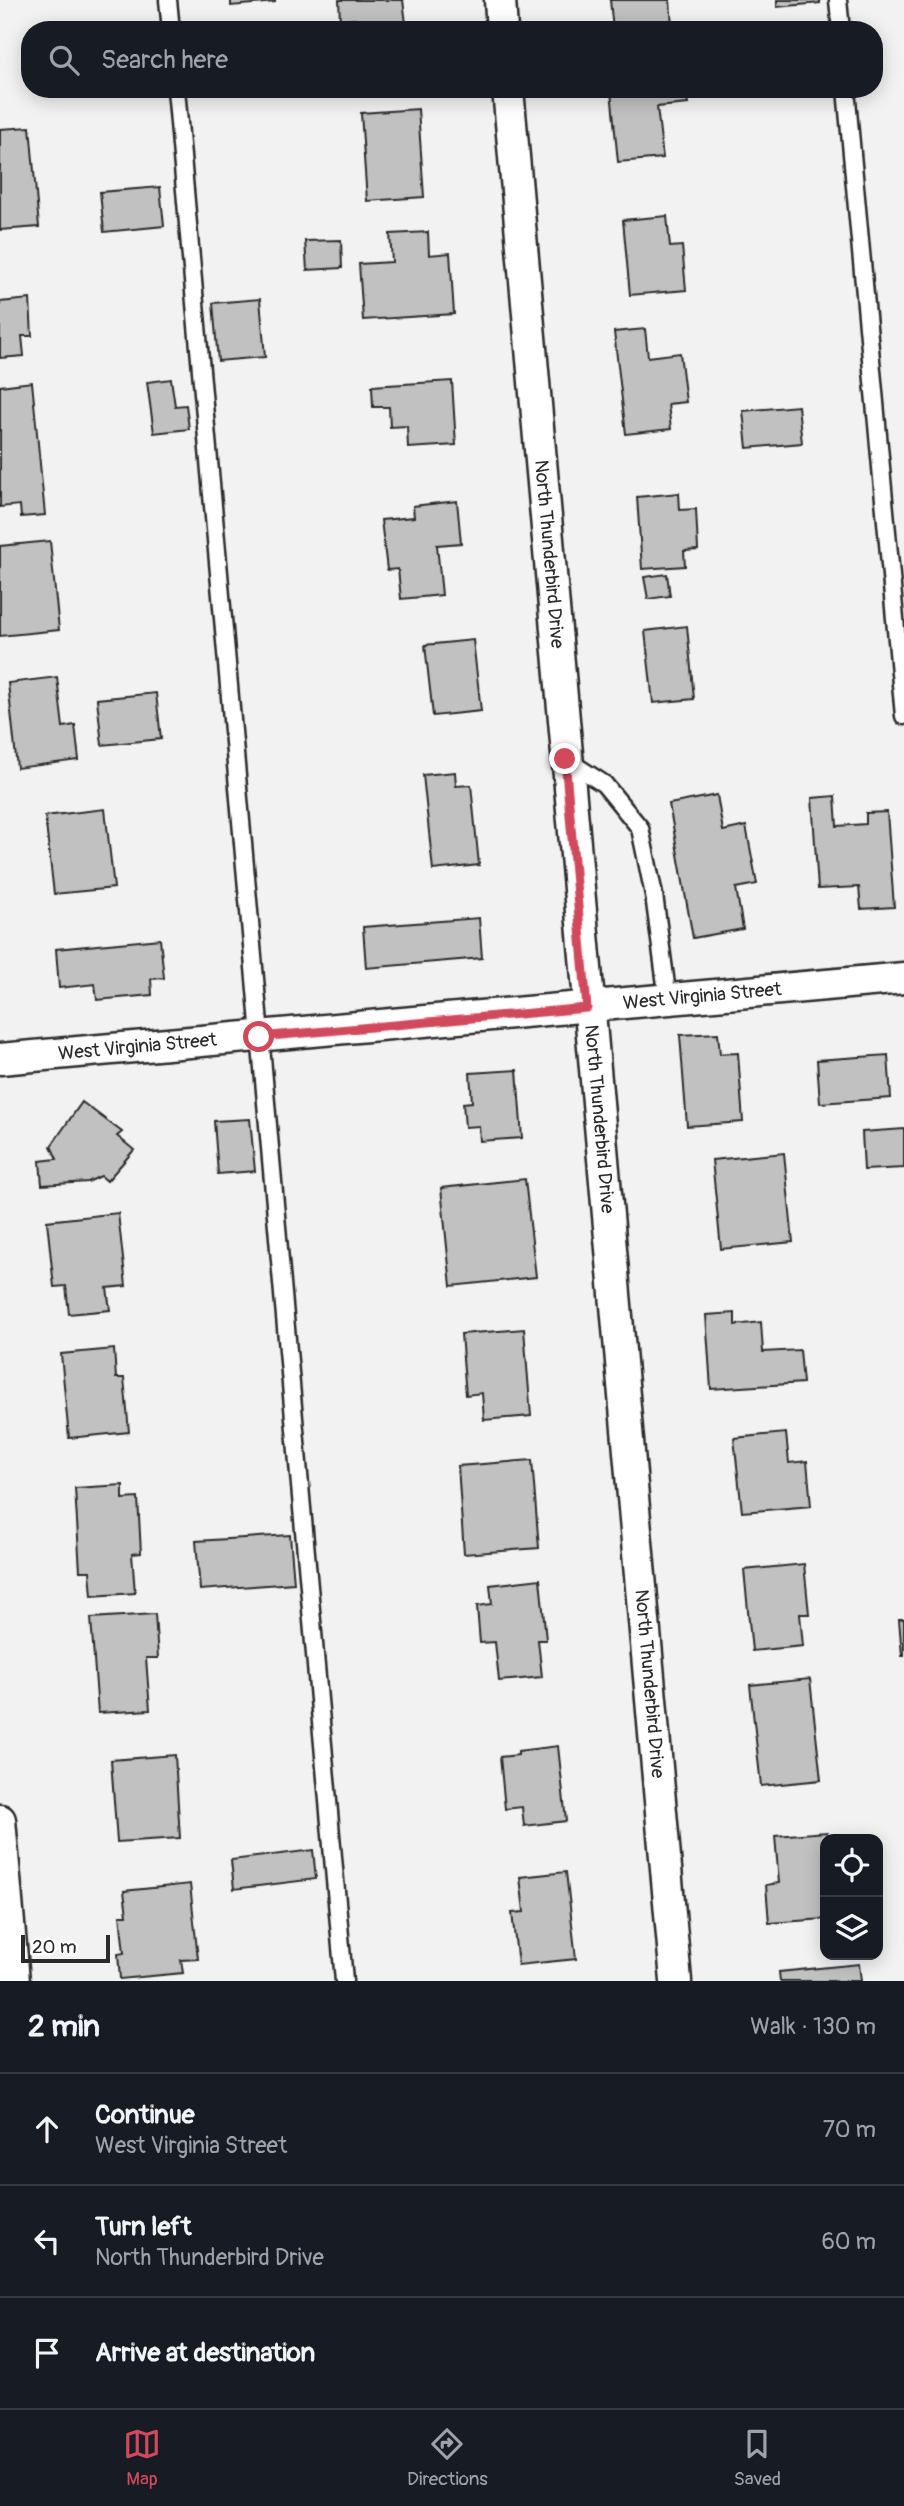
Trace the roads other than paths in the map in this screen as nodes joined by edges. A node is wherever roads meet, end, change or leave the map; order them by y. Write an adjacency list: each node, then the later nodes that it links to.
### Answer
1 (169, 0): 4 (lane)
2 (500, 0): 5 (street)
3 (838, 0): 6 (lane)
4 (170, 21)
5 (501, 21)
6 (840, 21)
7 (177, 98): 15 (lane)
8 (509, 98): 11 (street, North Thunderbird Drive)
9 (847, 98): 10 (lane)
10 (904, 716)
11 (565, 759): 13 (lane); 14 (street, North Thunderbird Drive)
12 (904, 978): 13 (street, West Virginia Street)
13 (668, 1000): 14 (street, West Virginia Street)
14 (587, 1008): 15 (street, West Virginia Street); 20 (street, North Thunderbird Drive)
15 (259, 1037): 16 (street, West Virginia Street); 19 (lane)
16 (0, 1059)
17 (0, 1820): 18 (street)
18 (14, 1981)
19 (344, 1981)
20 (676, 1981)

